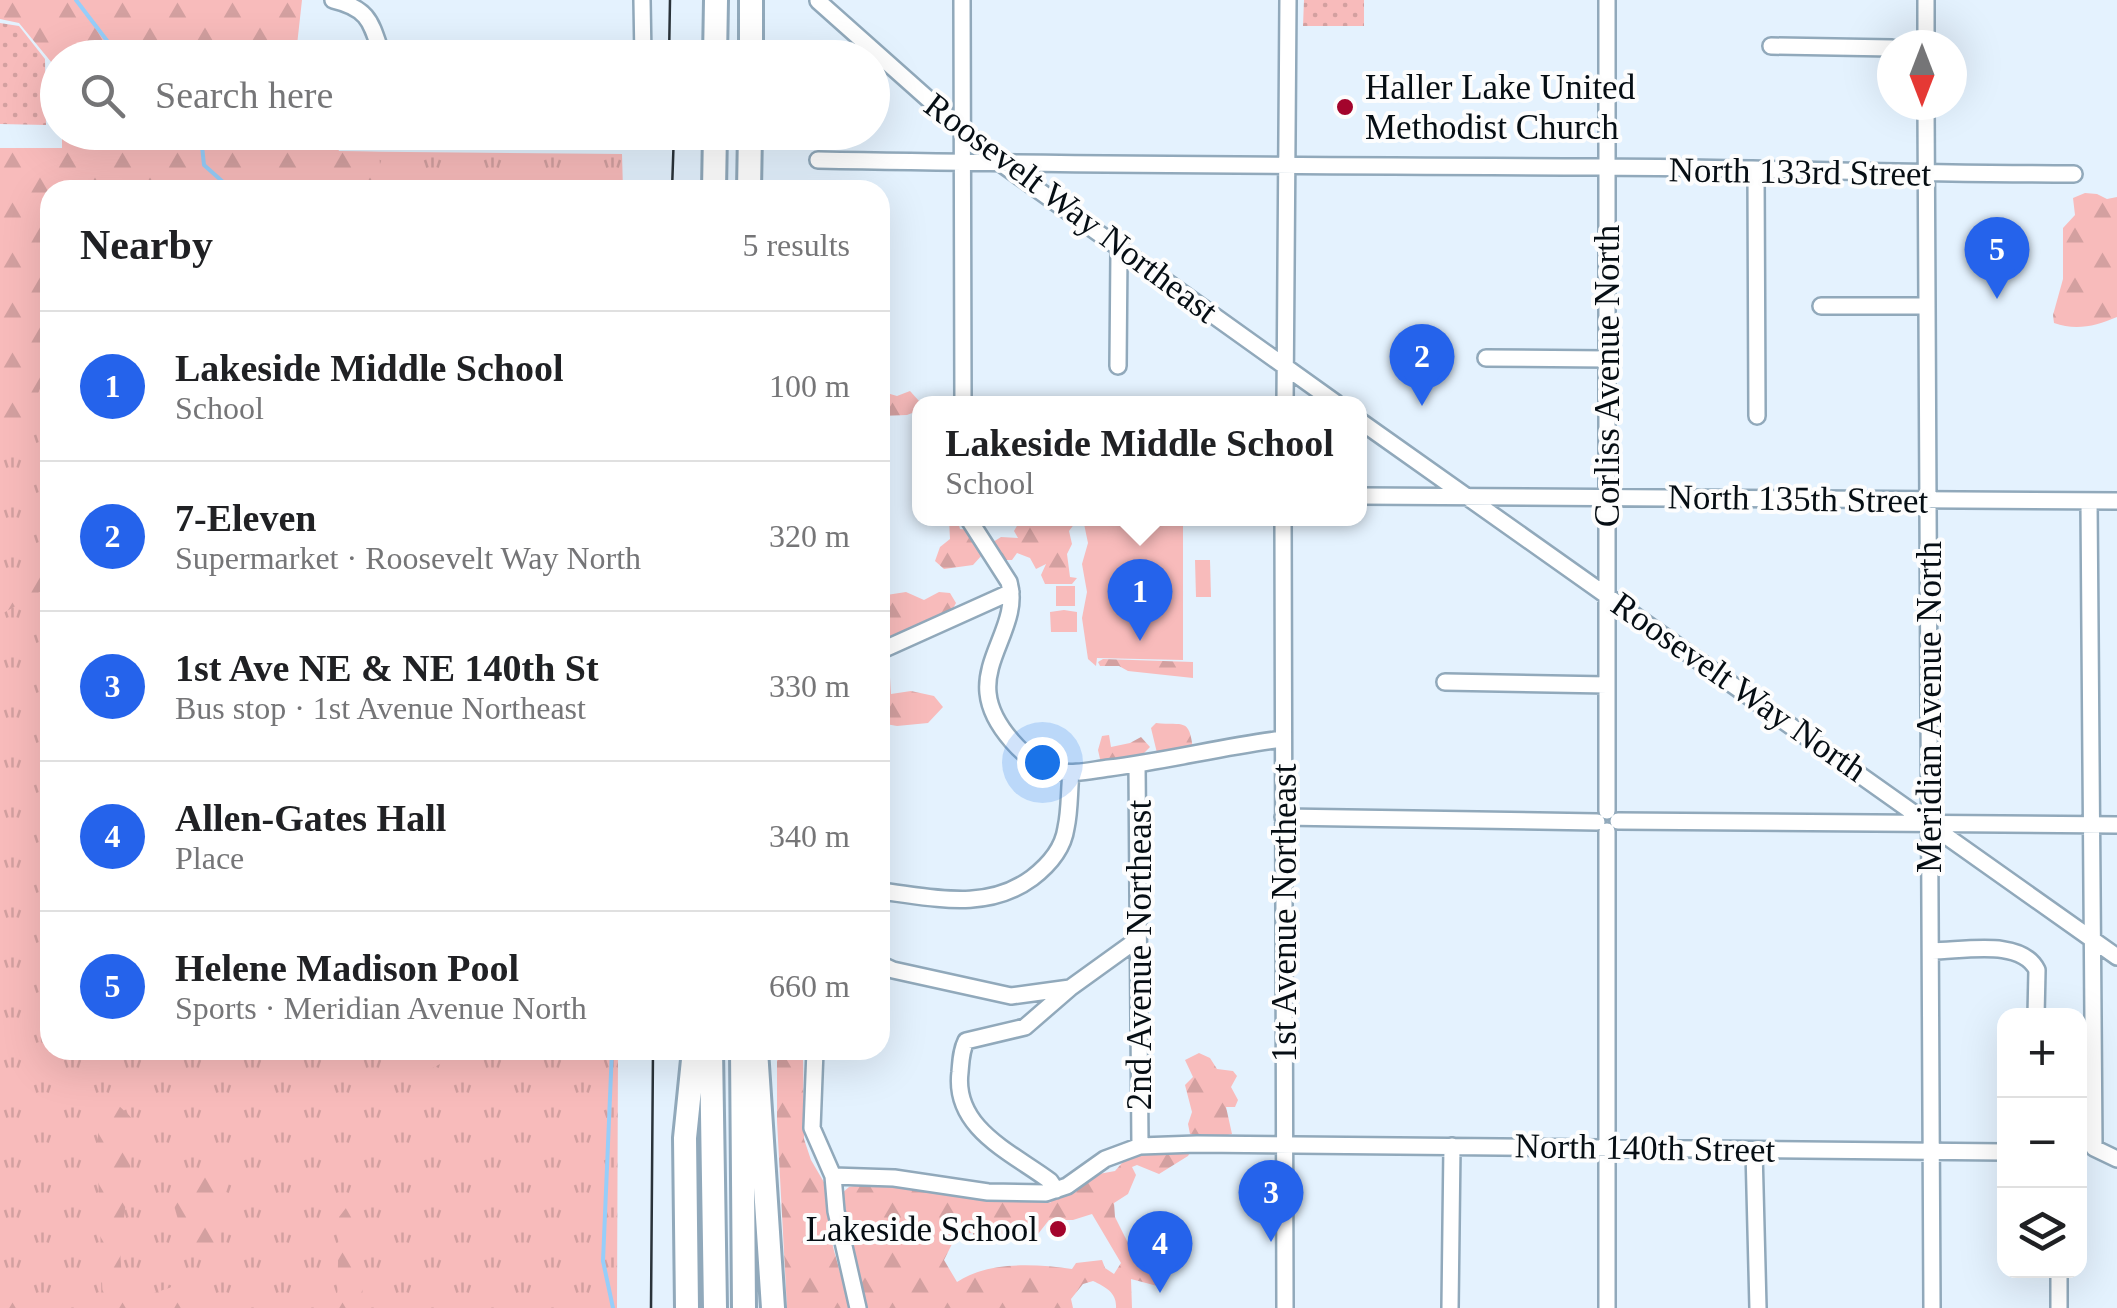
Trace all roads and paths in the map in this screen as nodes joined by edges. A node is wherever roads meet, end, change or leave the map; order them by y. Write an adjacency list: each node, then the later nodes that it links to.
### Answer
1 (333, 0): 11 (street)
2 (642, 0): 12 (street)
3 (716, 0): 13 (highway)
4 (751, 0): 14 (highway)
5 (818, 0): 15 (street, Roosevelt Way Northeast)
6 (962, 0): 20 (street)
7 (1288, 0): 27 (street)
8 (1607, 0): 26 (street, Corliss Avenue North)
9 (1926, 0): 10 (street)
10 (1926, 30)
11 (376, 40)
12 (643, 40)
13 (715, 40)
14 (750, 40)
15 (862, 40)
16 (1771, 46): 17 (street)
17 (1877, 48)
18 (890, 66): 20 (street, Roosevelt Way Northeast)
19 (1926, 120): 30 (street, Meridian Avenue North)
20 (963, 133): 24 (street, Roosevelt Way Northeast); 25 (street)
21 (715, 150): 31 (highway)
22 (750, 150): 32 (highway)
23 (818, 160): 25 (street, North 133rd Street)
24 (999, 162): 25 (street, North 133rd Street); 27 (street, North 133rd Street); 33 (street, Roosevelt Way Northeast)
25 (963, 163): 40 (street)
26 (1607, 167): 27 (street, North 133rd Street); 28 (street, North 133rd Street); 37 (street, Corliss Avenue North)
27 (1287, 168): 39 (street)
28 (1756, 170): 30 (street, North 133rd Street); 43 (street)
29 (2074, 174): 30 (street, North 133rd Street)
30 (1926, 175): 35 (street, Meridian Avenue North)
31 (714, 180)
32 (749, 180)
33 (1119, 252): 38 (street); 39 (street, Roosevelt Way Northeast)
34 (1821, 306): 35 (street)
35 (1927, 306): 48 (street, Meridian Avenue North)
36 (1486, 358): 37 (street)
37 (1607, 358): 47 (street, Corliss Avenue North)
38 (1118, 366)
39 (1285, 369): 41 (street); 42 (street)
40 (963, 396)
41 (1285, 396)
42 (1324, 396)
43 (1757, 416)
44 (1367, 426): 46 (street, Roosevelt Way North)
45 (1367, 496): 46 (street, North 135th Street)
46 (1466, 496): 47 (street, North 135th Street); 54 (street, Roosevelt Way North)
47 (1606, 496): 48 (street, North 135th Street); 54 (street, Corliss Avenue North)
48 (1928, 500): 49 (street, North 135th Street); 63 (street, Meridian Avenue North)
49 (2089, 500): 50 (street, North 135th Street); 64 (street)
50 (2117, 501)
51 (973, 526): 53 (street)
52 (1284, 526): 58 (street, 1st Avenue Northeast)
53 (1011, 592): 55 (street); 60 (street)
54 (1606, 592): 57 (street, Corliss Avenue North); 63 (street, Roosevelt Way North)
55 (890, 646)
56 (1445, 682): 57 (street)
57 (1608, 685): 62 (street, Corliss Avenue North)
58 (1283, 739): 59 (street); 61 (street, 1st Avenue Northeast)
59 (1137, 764): 60 (street); 67 (street, 2nd Avenue Northeast)
60 (1071, 773): 66 (street)
61 (1283, 816): 62 (street); 79 (street, 1st Avenue Northeast)
62 (1607, 821): 63 (street); 82 (street, Corliss Avenue North)
63 (1929, 822): 64 (street); 68 (street, Roosevelt Way North); 69 (street, Meridian Avenue North)
64 (2093, 825): 65 (street); 68 (street)
65 (2117, 825)
66 (890, 892)
67 (1138, 939): 72 (street); 80 (street, 2nd Avenue Northeast)
68 (2095, 942): 70 (street, Roosevelt Way North); 85 (street)
69 (1932, 951): 73 (street); 84 (street, Meridian Avenue North)
70 (2117, 957)
71 (890, 969): 72 (street)
72 (1070, 988): 89 (street)
73 (2036, 1008)
74 (693, 1060): 91 (highway)
75 (710, 1060): 92 (highway)
76 (742, 1060): 93 (highway)
77 (757, 1060): 94 (highway)
78 (815, 1060): 88 (street)
79 (1284, 1144): 80 (street, North 140th Street); 81 (street, North 140th Street); 96 (street, 1st Avenue Northeast)
80 (1140, 1146): 89 (street)
81 (1452, 1146): 82 (street, North 140th Street); 97 (street)
82 (1608, 1146): 83 (street, North 140th Street); 98 (street, Corliss Avenue North)
83 (1754, 1150): 84 (street, North 140th Street); 99 (street)
84 (1932, 1150): 86 (street, North 140th Street); 100 (street, Meridian Avenue North)
85 (2087, 1150): 87 (street)
86 (1997, 1152)
87 (2117, 1159)
88 (833, 1176): 89 (street); 95 (street)
89 (1056, 1190)
90 (2059, 1278): 101 (street)
91 (687, 1308)
92 (715, 1308)
93 (744, 1308)
94 (774, 1308)
95 (858, 1308)
96 (1285, 1308)
97 (1450, 1308)
98 (1607, 1308)
99 (1758, 1308)
100 (1932, 1308)
101 (2059, 1308)

